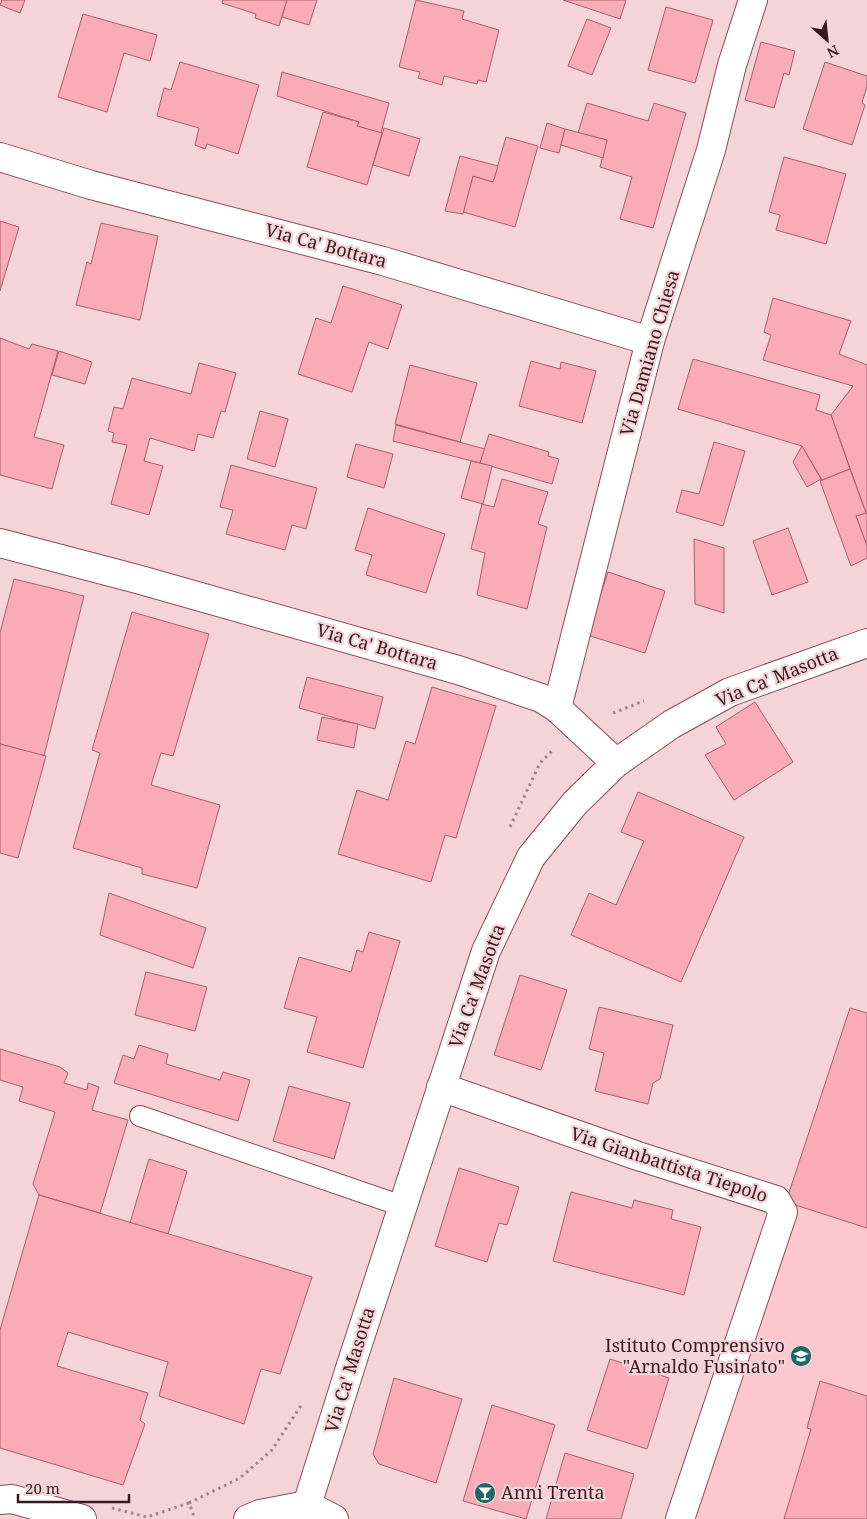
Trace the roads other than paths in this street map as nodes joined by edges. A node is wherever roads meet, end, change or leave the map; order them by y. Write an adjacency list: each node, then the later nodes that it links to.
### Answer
1 (754, 0): 3 (street, Via Damiano Chiesa)
2 (0, 157): 3 (street, Via Ca' Bottara)
3 (650, 341): 6 (street, Via Damiano Chiesa)
4 (0, 543): 6 (street, Via Ca' Bottara)
5 (867, 643): 7 (street, Via Ca' Masotta)
6 (557, 708): 7 (street, Via Ca' Bottara)
7 (616, 763): 8 (street, Via Ca' Masotta)
8 (441, 1087): 10 (street, Via Ca' Masotta); 16 (street, Via Gianbattista Tiepolo)
9 (140, 1116): 10 (lane)
10 (402, 1206): 12 (street, Via Ca' Masotta)
11 (0, 1500): 13 (street)
12 (307, 1506): 14 (street); 15 (street)
13 (82, 1519)
14 (248, 1519)
15 (334, 1519)
16 (680, 1519)

